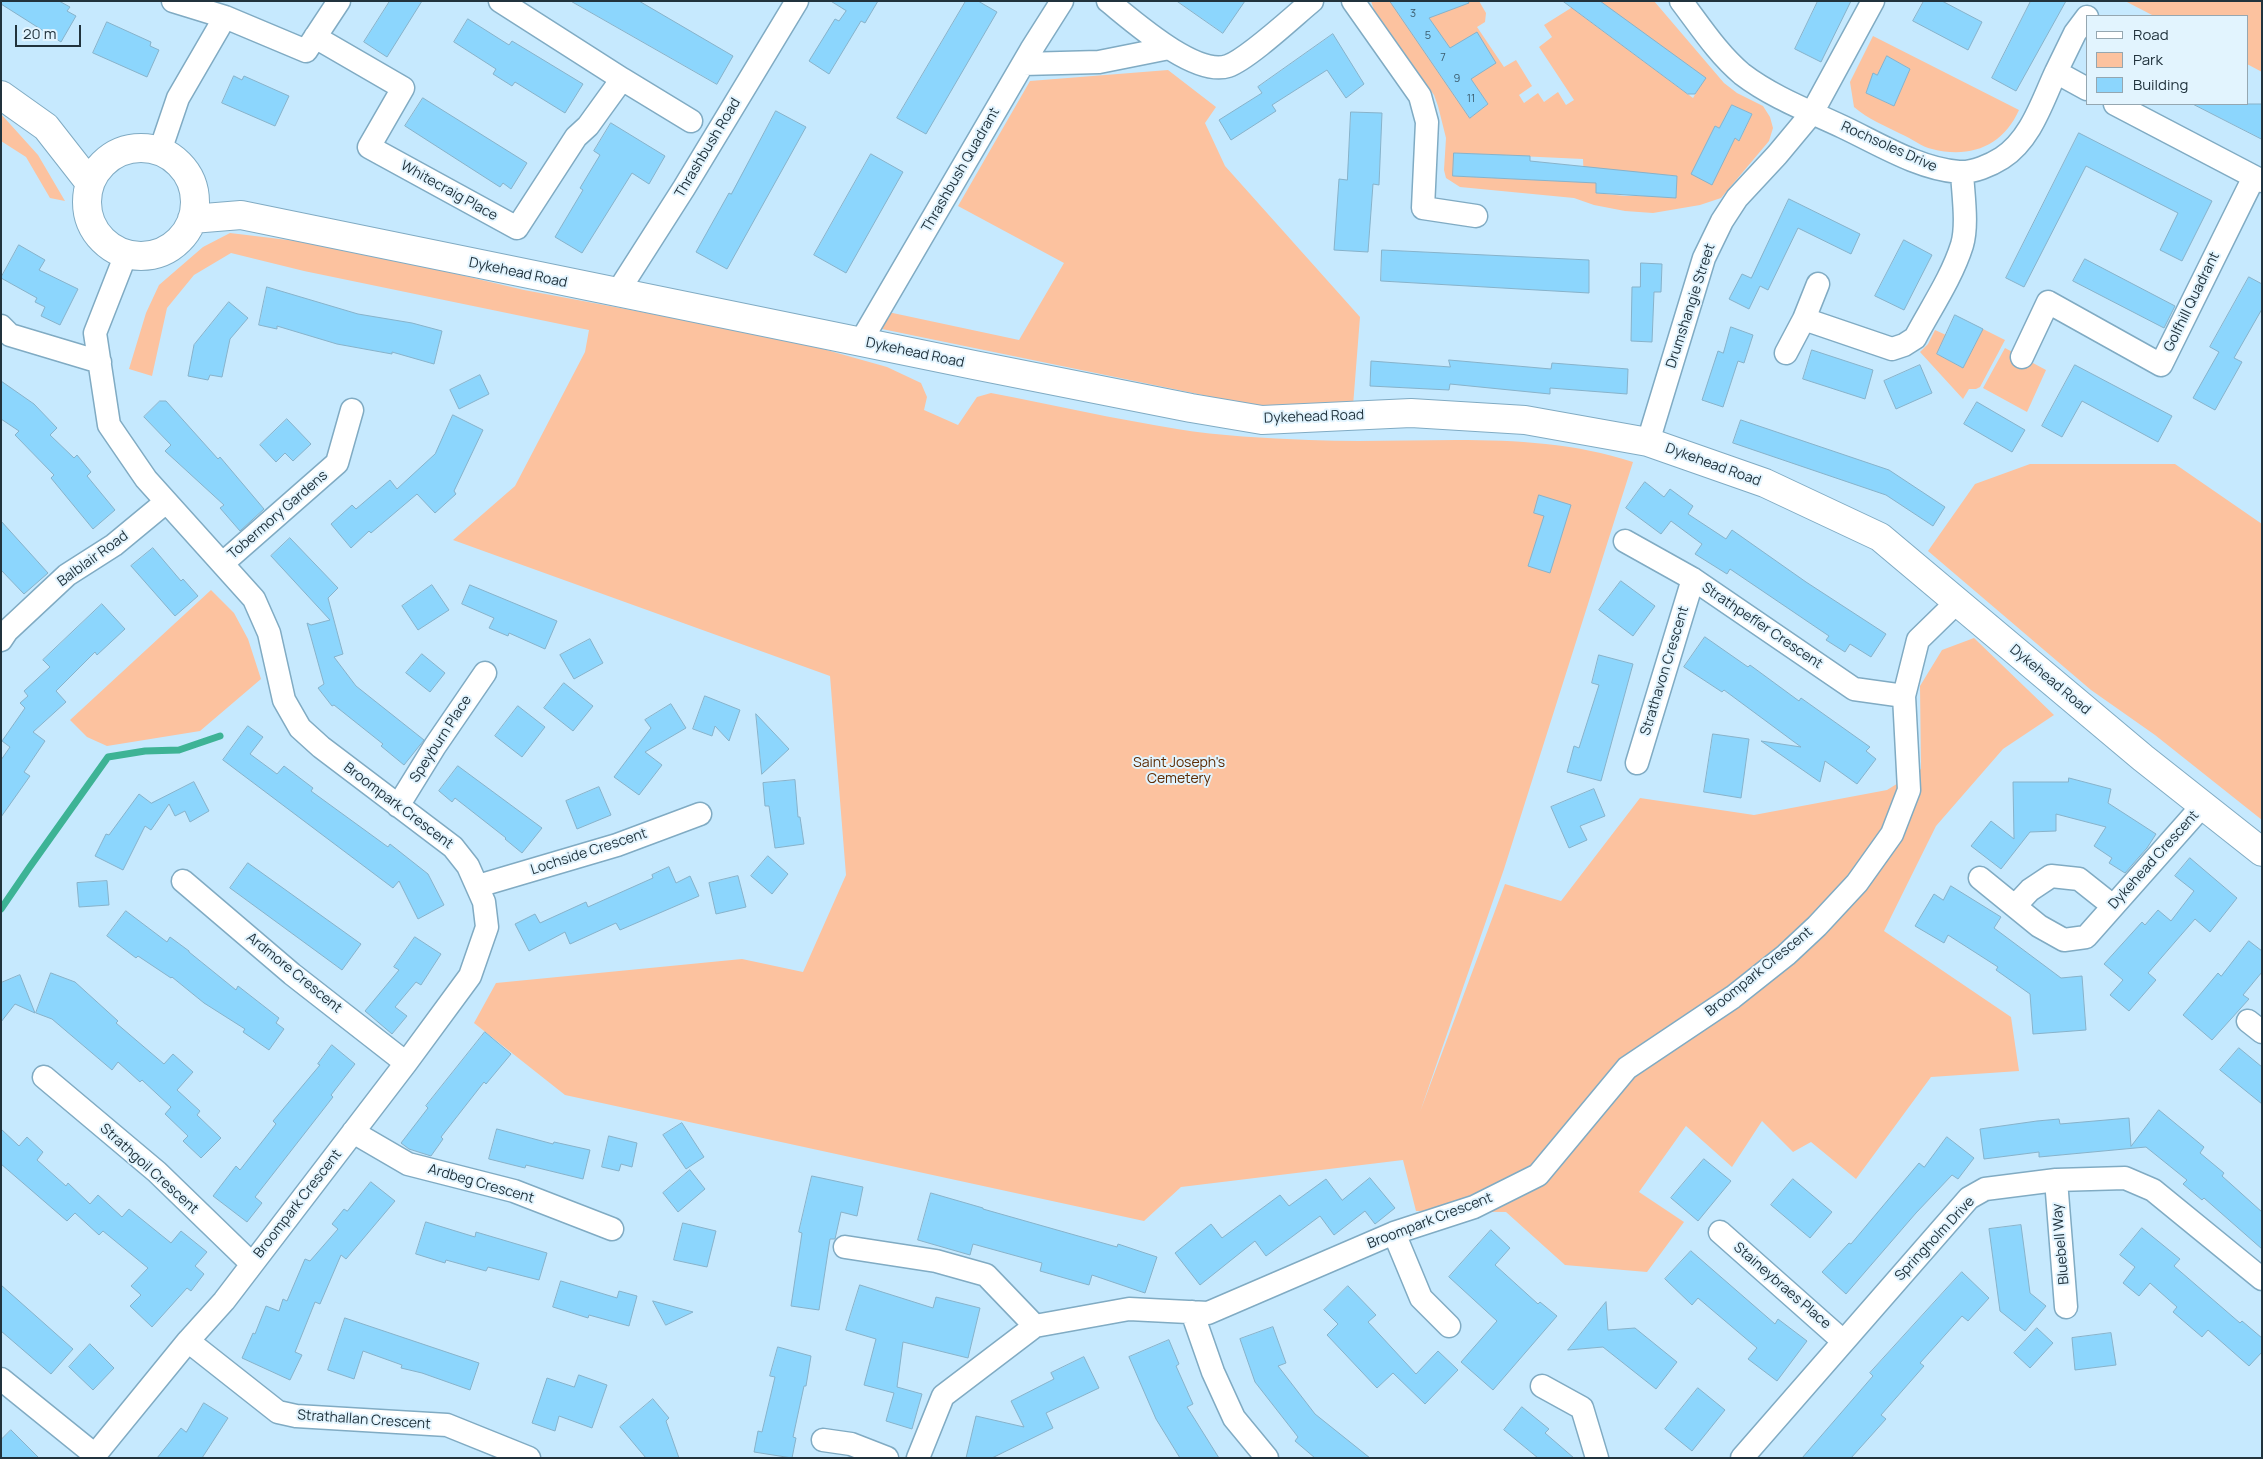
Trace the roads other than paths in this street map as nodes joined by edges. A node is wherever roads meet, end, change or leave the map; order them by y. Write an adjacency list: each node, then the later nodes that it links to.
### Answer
1 (173, 1): 13 (street)
2 (339, 1): 15 (street)
3 (500, 1): 19 (street)
4 (797, 1): 33 (street, Thrashbush Road)
5 (1062, 1): 17 (street, Thrashbush Quadrant)
6 (1108, 1): 16 (street)
7 (1312, 1): 16 (street)
8 (1353, 1): 29 (street)
9 (1681, 1): 23 (street, Rochsoles Drive)
10 (1873, 1): 23 (street, Drumshangie Street)
11 (2098, 1): 12 (street, Rochsoles Drive)
12 (2088, 15)
13 (225, 17): 15 (street); 25 (street)
14 (2086, 17): 18 (street, Rochsoles Drive)
15 (315, 37): 19 (street, Whitecraig Place)
16 (1169, 48): 17 (street)
17 (1023, 64): 36 (street, Thrashbush Quadrant)
18 (2056, 72): 20 (street); 26 (street, Rochsoles Drive)
19 (622, 79): 24 (street)
20 (2086, 87)
21 (1, 95): 28 (street)
22 (2118, 105): 27 (street)
23 (1812, 112): 26 (street, Rochsoles Drive); 41 (street, Drumshangie Street)
24 (691, 121)
25 (160, 151): 28 (street); 30 (street)
26 (1962, 172): 34 (street)
27 (2258, 179): 38 (street, Golfhill Quadrant)
28 (89, 182): 31 (street)
29 (1476, 216)
30 (192, 219): 31 (street); 33 (street, Dykehead Road)
31 (126, 254): 39 (street, Broompark Crescent)
32 (1818, 284): 34 (street)
33 (617, 293): 36 (street, Dykehead Road)
34 (1804, 319): 37 (street)
35 (1, 326): 39 (street)
36 (862, 341): 41 (street, Dykehead Road)
37 (1786, 353)
38 (2022, 357)
39 (100, 362): 42 (street, Broompark Crescent)
40 (352, 410): 44 (street, Tobermory Gardens)
41 (1648, 442): 46 (street, Dykehead Road)
42 (166, 502): 44 (street, Broompark Crescent); 47 (street, Balblair Road)
43 (1625, 541): 45 (street, Strathpeffer Crescent)
44 (222, 563): 52 (street, Broompark Crescent)
45 (1693, 579): 49 (street, Strathpeffer Crescent); 50 (street, Strathavon Crescent)
46 (1957, 602): 49 (street, Broompark Crescent); 51 (street, Dykehead Road)
47 (3, 632)
48 (485, 673): 52 (street, Speyburn Place)
49 (1904, 696): 65 (street, Broompark Crescent)
50 (1637, 763)
51 (2203, 805): 54 (street, Dykehead Road); 59 (street, Dykehead Crescent)
52 (398, 806): 57 (street, Broompark Crescent)
53 (700, 814): 57 (street, Lochside Crescent)
54 (2262, 852)
55 (1980, 878): 58 (street, Dykehead Crescent)
56 (183, 880): 60 (street, Ardmore Crescent)
57 (478, 886): 60 (street, Broompark Crescent)
58 (2015, 906): 59 (street, Dykehead Crescent); 59 (street)
59 (2109, 910)
60 (406, 1064): 62 (street, Broompark Crescent)
61 (44, 1077): 68 (street, Strathgoil Crescent)
62 (353, 1132): 64 (street, Ardbeg Crescent); 68 (street, Broompark Crescent)
63 (2056, 1180): 69 (street, Springholm Drive); 70 (street, Bluebell Way); 75 (street, Springholm Drive)
64 (612, 1229)
65 (1394, 1232): 71 (street, Broompark Crescent); 73 (street)
66 (1720, 1232): 75 (street, Staineybraes Place)
67 (845, 1247): 72 (street)
68 (252, 1264): 74 (street, Broompark Crescent)
69 (2262, 1279)
70 (2066, 1307)
71 (1192, 1312): 72 (street, Broompark Crescent); 82 (street)
72 (1035, 1326): 81 (street, Broompark Crescent)
73 (1449, 1326)
74 (188, 1341): 76 (street, Broompark Crescent); 79 (street, Strathallan Crescent)
75 (1843, 1341): 84 (street, Springholm Drive)
76 (1, 1379)
77 (1542, 1386): 83 (street)
78 (823, 1440): 80 (street)
79 (529, 1458)
80 (887, 1458)
81 (918, 1458)
82 (1267, 1458)
83 (1597, 1458)
84 (1742, 1458)

